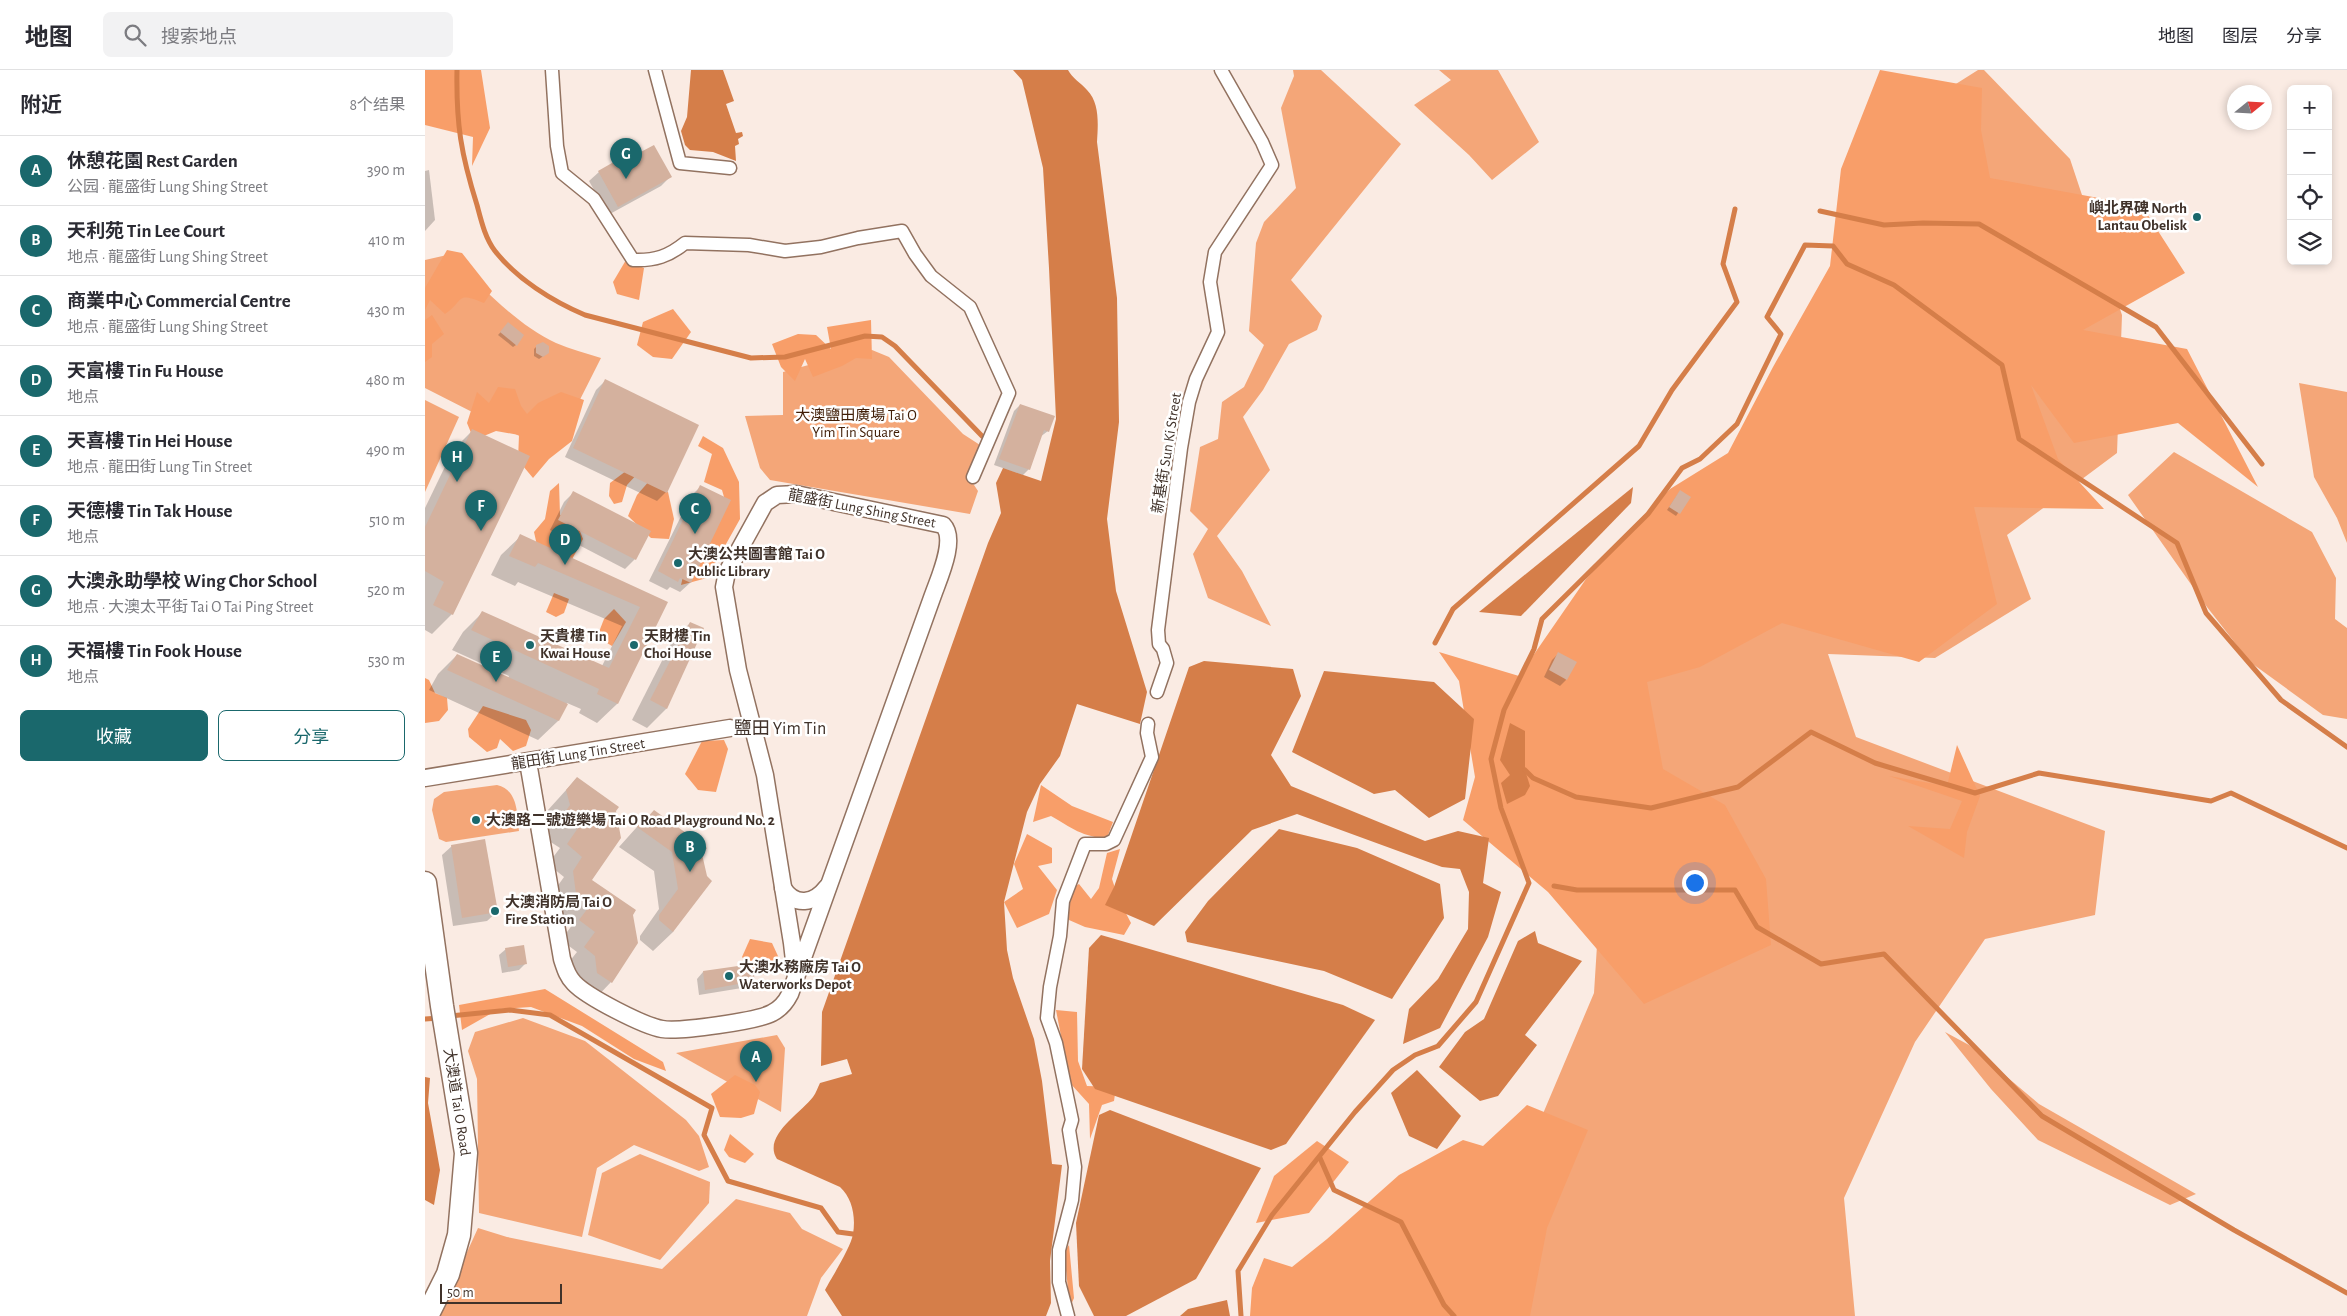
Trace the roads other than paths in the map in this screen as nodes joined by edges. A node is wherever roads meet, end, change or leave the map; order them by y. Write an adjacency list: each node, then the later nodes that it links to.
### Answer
1 (552, 70): 5 (street)
2 (655, 70): 4 (street)
3 (1221, 70): 6 (street, 新基街 Sun Ki Street)
4 (730, 168)
5 (973, 477)
6 (1157, 692)
7 (1148, 724): 16 (street)
8 (730, 728): 9 (street, 龍田街 Lung Tin Street)
9 (528, 762): 10 (street, 龍田街 Lung Tin Street); 14 (street, 龍盛街 Lung Shing Street)
10 (425, 778)
11 (831, 881): 13 (street); 13 (street, 龍盛街 Lung Shing Street); 14 (street, 龍盛街 Lung Shing Street)
12 (425, 883): 15 (main road, 大澳道 Tai O Road)
13 (783, 888): 14 (street, 龍盛街 Lung Shing Street)
14 (796, 978)
15 (427, 1316)
16 (1068, 1316)

